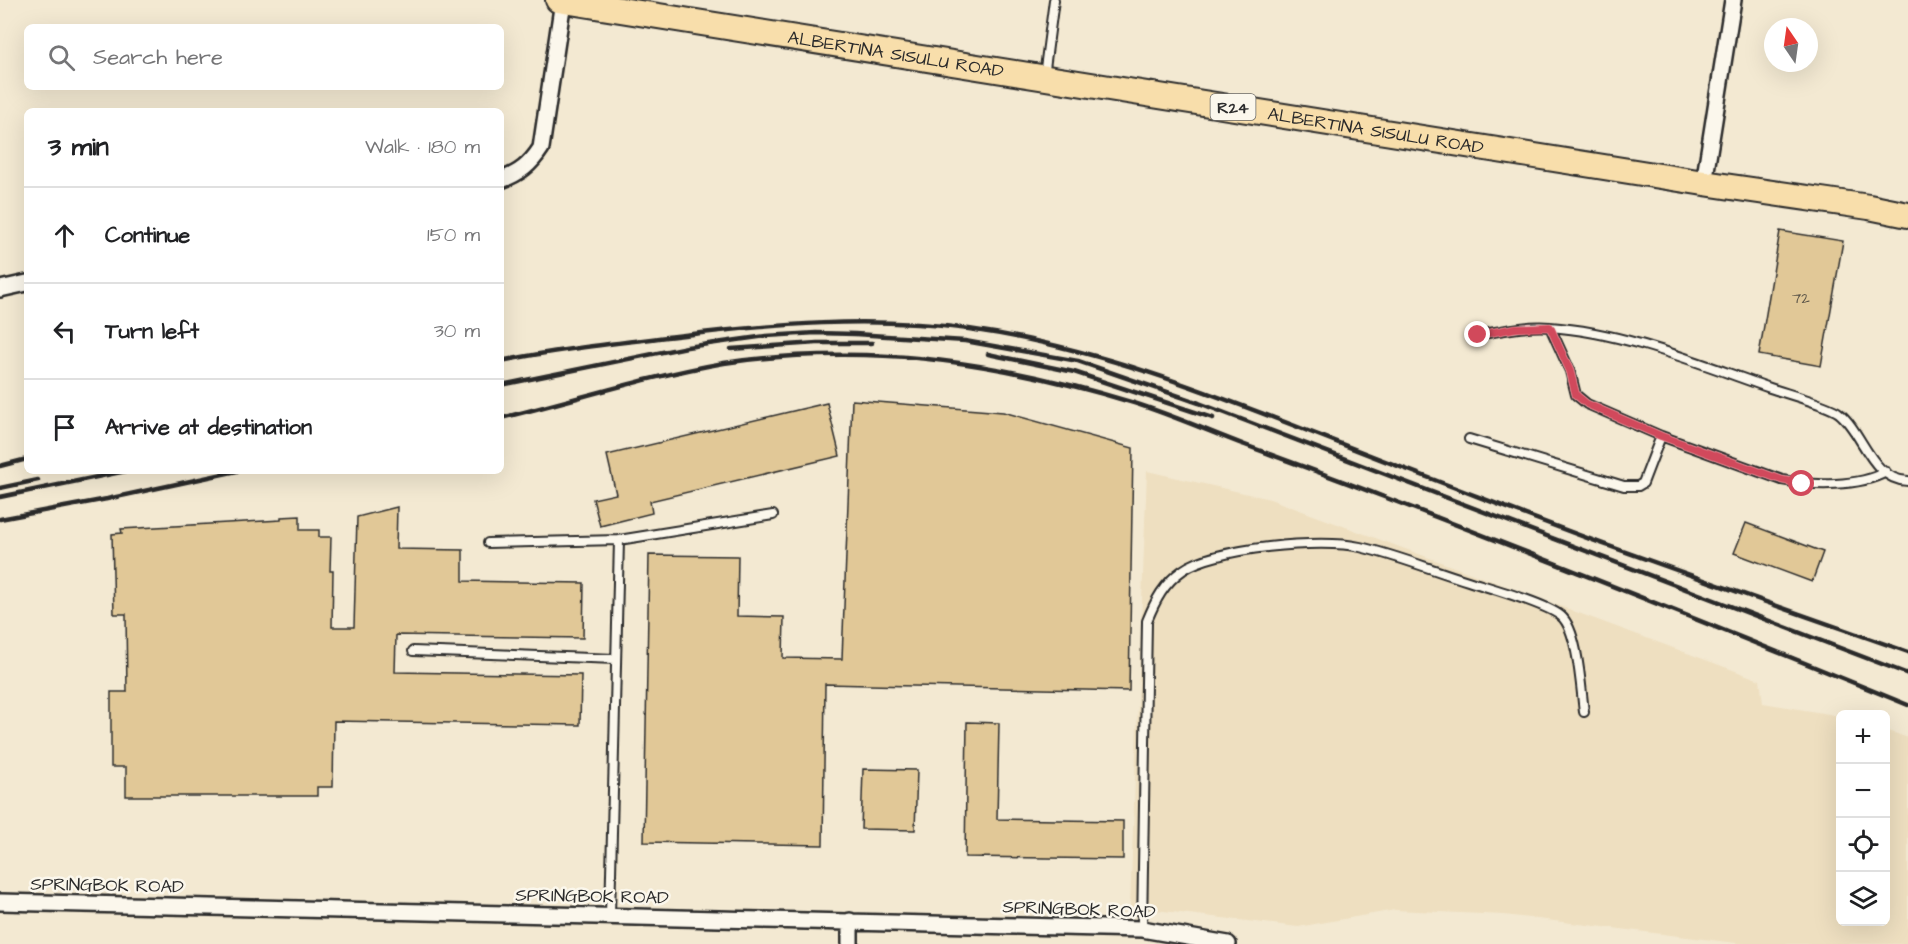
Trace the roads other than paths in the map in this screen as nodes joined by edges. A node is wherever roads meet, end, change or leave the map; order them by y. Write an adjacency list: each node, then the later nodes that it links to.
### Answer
1 (560, 0): 4 (main road, ALBERTINA SISULU ROAD / R24); 5 (street)
2 (1054, 0): 4 (lane)
3 (1733, 0): 6 (street)
4 (1044, 77): 6 (main road, ALBERTINA SISULU ROAD / R24)
5 (504, 179)
6 (1704, 183): 7 (main road, ALBERTINA SISULU ROAD / R24)
7 (1908, 215)
8 (24, 284): 9 (street)
9 (0, 289)
10 (1550, 327): 11 (lane); 12 (lane); 14 (lane)
11 (1478, 335)
12 (1661, 436): 13 (lane); 14 (lane)
13 (1469, 439)
14 (1886, 472): 15 (lane)
15 (1908, 481)
16 (773, 515): 17 (lane)
17 (619, 540): 18 (lane); 20 (lane)
18 (488, 543)
19 (413, 651): 20 (lane)
20 (615, 659): 23 (lane)
21 (1584, 712): 25 (lane)
22 (0, 903): 23 (street, SPRINGBOK ROAD)
23 (610, 916): 24 (street, SPRINGBOK ROAD)
24 (850, 921): 25 (street, SPRINGBOK ROAD); 27 (street)
25 (1142, 929): 26 (street, SPRINGBOK ROAD)
26 (1190, 940): 28 (street, SPRINGBOK ROAD)
27 (850, 944)
28 (1228, 944)

